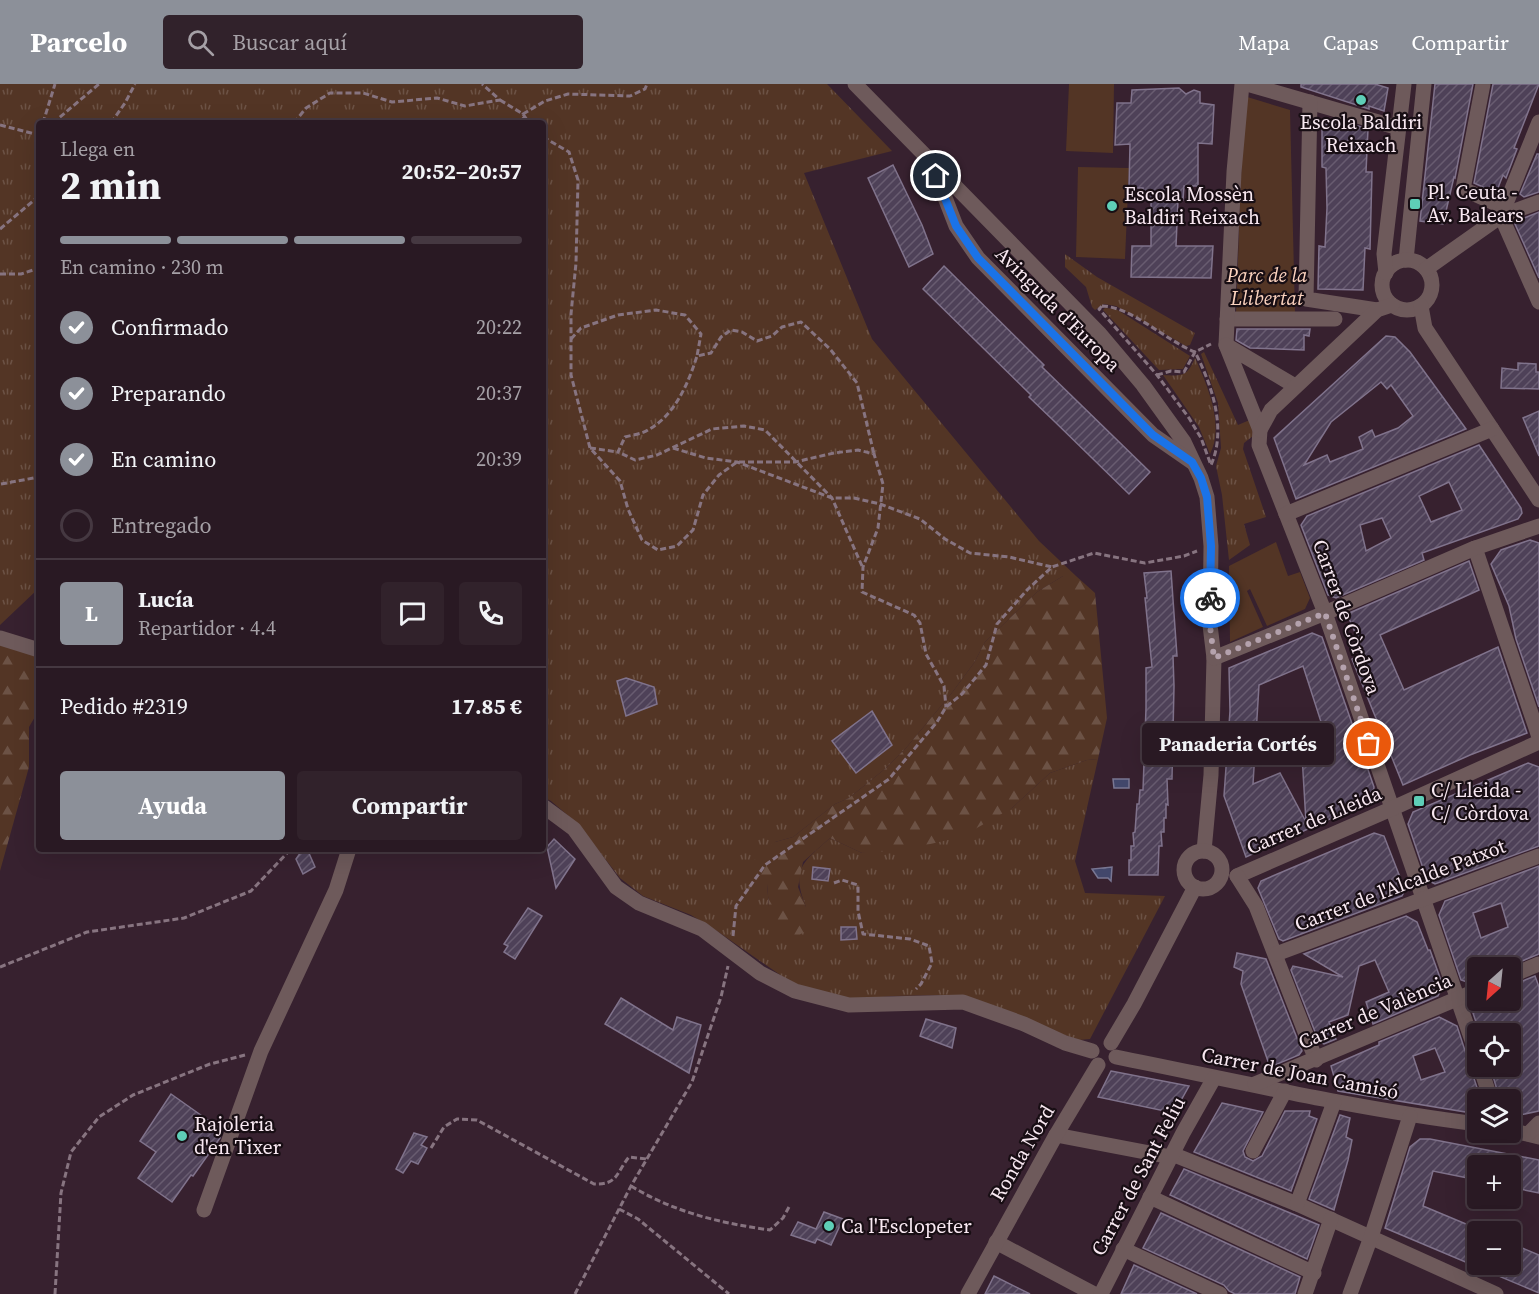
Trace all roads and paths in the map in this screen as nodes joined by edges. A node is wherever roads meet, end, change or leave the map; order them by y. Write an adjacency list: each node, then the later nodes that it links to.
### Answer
1 (55, 84): 15 (path)
2 (99, 84): 16 (path)
3 (135, 84): 17 (path)
4 (482, 84): 12 (path)
5 (647, 84): 14 (path)
6 (855, 84): 26 (street, Avinguda d'Europa)
7 (1242, 84): 39 (street)
8 (1247, 84): 13 (street)
9 (1404, 84): 23 (street)
10 (1424, 84): 31 (street)
11 (1483, 84): 29 (street)
12 (500, 100): 14 (path); 18 (path)
13 (1310, 102): 23 (street); 38 (street)
14 (523, 114): 19 (path); 20 (path)
15 (44, 120)
16 (57, 120)
17 (113, 120)
18 (296, 120)
19 (524, 120)
20 (528, 120)
21 (1539, 123): 29 (street)
22 (0, 125): 24 (path)
23 (1399, 128): 34 (street)
24 (36, 134)
25 (546, 139): 41 (path)
26 (930, 159): 46 (street, Avinguda d'Europa); 56 (street, Avinguda d'Europa)
27 (36, 199): 30 (path)
28 (1539, 202): 29 (street)
29 (1502, 212): 33 (street); 36 (street)
30 (0, 229)
31 (1406, 260): 33 (street); 34 (street)
32 (36, 268): 35 (path)
33 (1426, 269): 37 (street)
34 (1386, 273): 37 (street)
35 (0, 274)
36 (1538, 300)
37 (1406, 307): 38 (street); 48 (street)
38 (1377, 310): 47 (street)
39 (1227, 319): 40 (street); 42 (street)
40 (1335, 319)
41 (571, 339): 44 (path); 50 (path)
42 (1226, 345): 43 (path); 47 (street); 49 (street, Carrer de Còrdova)
43 (1194, 352): 45 (path); 45 (path); 45 (path)
44 (697, 356): 52 (path); 53 (path)
45 (1157, 375): 46 (path)
46 (1143, 385): 56 (street, Avinguda d'Europa)
47 (1295, 386): 49 (street)
48 (1492, 429): 60 (street); 62 (street)
49 (1260, 430): 62 (street, Carrer de Còrdova)
50 (590, 448): 52 (path); 54 (path)
51 (673, 448): 52 (path); 54 (path); 55 (path)
52 (618, 452)
53 (874, 454): 55 (path); 61 (path)
54 (737, 462): 55 (path); 59 (path)
55 (795, 462): 59 (path)
56 (1192, 462): 64 (street, Avinguda d'Europa)
57 (36, 478): 58 (path)
58 (1, 484)
59 (832, 498): 61 (path); 66 (path)
60 (1539, 500)
61 (880, 504): 66 (path); 67 (path)
62 (1286, 514): 68 (street, Carrer de Còrdova)
63 (1539, 526): 65 (street)
64 (1211, 546): 67 (path); 71 (street, Avinguda d'Europa)
65 (1475, 548): 68 (street); 73 (street)
66 (863, 567): 72 (path)
67 (1052, 567): 72 (path)
68 (1325, 613): 71 (street); 76 (street, Carrer de Còrdova)
69 (0, 638): 70 (street)
70 (36, 649)
71 (1214, 658): 77 (street, Avinguda d'Europa)
72 (946, 707): 85 (path)
73 (1539, 737)
74 (1539, 742): 76 (street, Carrer de Lleida)
75 (546, 808): 85 (street)
76 (1391, 809): 81 (street, Carrer de Lleida); 84 (street, Carrer de Còrdova)
77 (1204, 851): 81 (street); 83 (street)
78 (288, 852): 88 (path)
79 (348, 852): 95 (street)
80 (1539, 856): 84 (street, Carrer de l'Alcalde Patxot)
81 (1229, 874): 83 (street); 86 (street)
82 (834, 883): 92 (path)
83 (1195, 887): 94 (street)
84 (1422, 898): 86 (street, Carrer de l'Alcalde Patxot); 91 (street, Carrer de Còrdova)
85 (732, 951): 92 (street); 108 (path)
86 (1276, 954): 97 (street)
87 (1539, 964): 89 (street)
88 (0, 967)
89 (1521, 971)
90 (1467, 994): 91 (street, Carrer de València)
91 (1458, 998): 93 (street, Carrer de Còrdova); 97 (street, Carrer de València)
92 (900, 1004): 96 (street)
93 (1467, 1025)
94 (1114, 1050): 96 (street); 96 (street); 98 (street, Carrer de Joan Camisó)
95 (261, 1051): 114 (street); 120 (path)
96 (1095, 1058): 104 (street, Ronda Nord)
97 (1316, 1060): 99 (street, Carrer de València)
98 (1214, 1078): 99 (street, Carrer de Joan Camisó); 107 (street, Carrer de Sant Feliu)
99 (1255, 1084): 100 (street, Carrer de Joan Camisó)
100 (1286, 1091): 101 (street, Carrer de Joan Camisó); 106 (street)
101 (1334, 1102): 102 (street, Carrer de Joan Camisó); 111 (street)
102 (1410, 1116): 103 (street, Carrer de Joan Camisó); 116 (street)
103 (1467, 1123)
104 (1056, 1135): 107 (street); 117 (street, Ronda Nord)
105 (431, 1148): 108 (path)
106 (1253, 1151)
107 (1172, 1155): 110 (street, Carrer de Sant Feliu); 111 (street)
108 (647, 1159): 109 (path)
109 (631, 1186): 112 (path); 113 (path)
110 (1150, 1197): 118 (street, Carrer de Sant Feliu); 119 (street)
111 (1297, 1204): 115 (street)
112 (789, 1208)
113 (619, 1209): 121 (path); 122 (path)
114 (204, 1210)
115 (1331, 1219): 116 (street); 119 (street)
116 (1371, 1237): 128 (street); 129 (street)
117 (996, 1242): 123 (street, Ronda Nord); 124 (street)
118 (1123, 1249): 125 (street, Carrer de Sant Feliu); 126 (street)
119 (1314, 1274): 127 (street)
120 (55, 1294)
121 (575, 1294)
122 (729, 1294)
123 (968, 1294)
124 (1094, 1294)
125 (1101, 1294)
126 (1220, 1294)
127 (1305, 1294)
128 (1350, 1294)
129 (1496, 1294)

